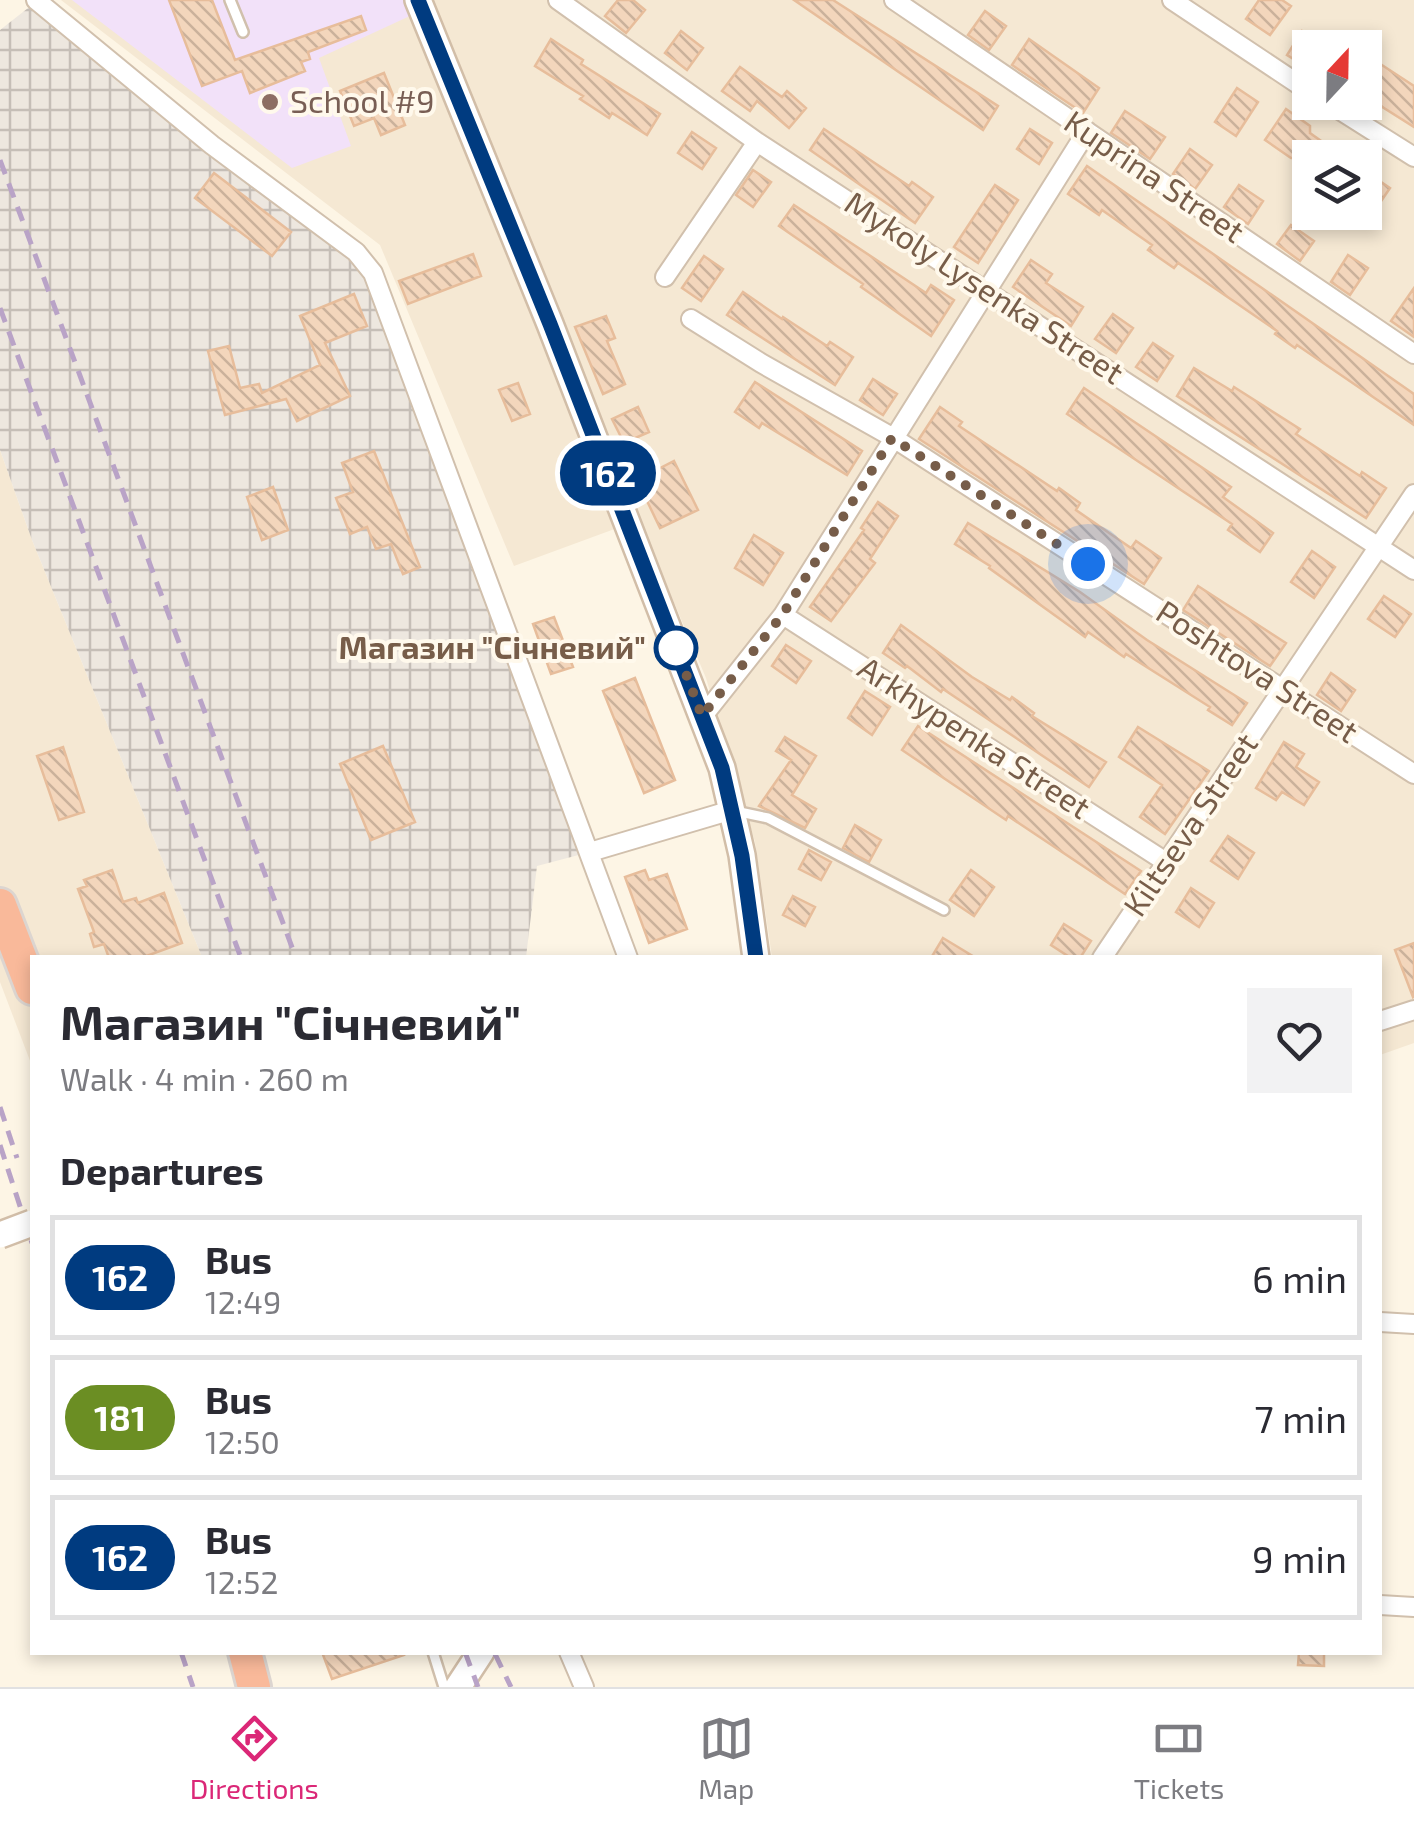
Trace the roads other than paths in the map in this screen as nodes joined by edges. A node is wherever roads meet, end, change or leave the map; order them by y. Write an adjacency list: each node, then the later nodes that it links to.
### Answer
1 (36, 0): 26 (street)
2 (230, 0): 7 (lane)
3 (418, 0): 23 (street)
4 (894, 0): 10 (street, Kuprina Street)
5 (1172, 0): 8 (street)
6 (567, 3): 11 (street, Mykoly Lysenka Street)
7 (243, 32)
8 (1292, 80)
9 (1356, 120): 12 (street)
10 (1088, 131): 14 (street); 16 (street, Kuprina Street)
11 (757, 142): 13 (street); 14 (street, Mykoly Lysenka Street)
12 (1414, 156)
13 (665, 277)
14 (987, 289): 17 (street); 19 (street, Mykoly Lysenka Street)
15 (691, 318): 17 (street, Poshtova Street)
16 (1414, 354)
17 (892, 438): 21 (street); 22 (street, Poshtova Street)
18 (1414, 494): 19 (street, Kiltseva Street)
19 (1380, 546): 20 (street, Mykoly Lysenka Street); 22 (street, Kiltseva Street)
20 (1414, 570)
21 (783, 614): 23 (street); 27 (street, Arkhypenka Street)
22 (1284, 690): 24 (street, Poshtova Street); 27 (street, Kiltseva Street)
23 (702, 716): 25 (street)
24 (1414, 774)
25 (732, 810): 26 (street); 29 (lane); 31 (street)
26 (590, 852): 30 (street)
27 (1166, 862): 32 (street, Kiltseva Street)
28 (0, 905): 33 (highway)
29 (944, 910)
30 (627, 955)
31 (756, 955)
32 (1104, 955)
33 (30, 983)
34 (1414, 1010): 35 (street)
35 (1382, 1020)
36 (30, 1224): 37 (street, bridge)
37 (0, 1234)
38 (1382, 1322): 39 (street)
39 (1414, 1324)
40 (1382, 1605): 41 (street)
41 (1414, 1606)
42 (246, 1655): 46 (highway)
43 (433, 1655): 47 (lane)
44 (478, 1655): 48 (street)
45 (570, 1655): 49 (street)
46 (254, 1687)
47 (444, 1687)
48 (458, 1687)
49 (584, 1687)

